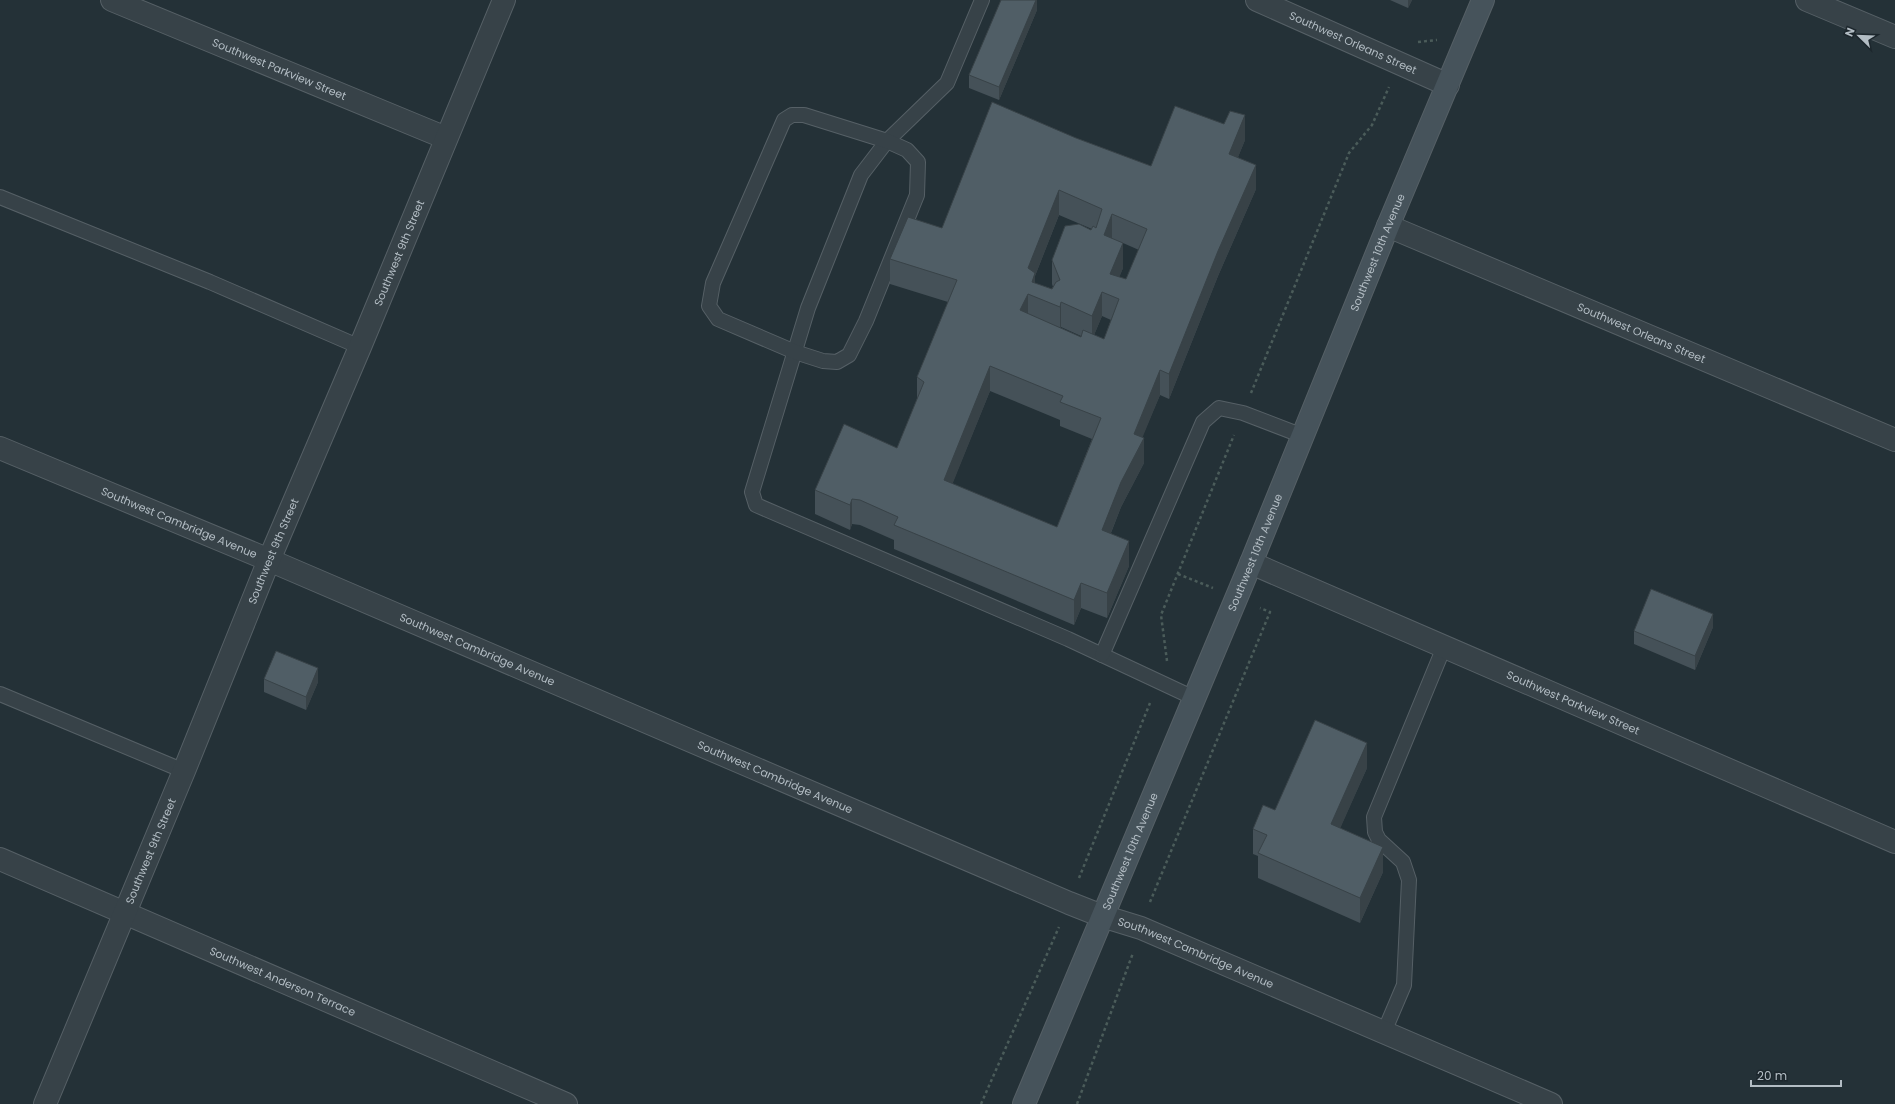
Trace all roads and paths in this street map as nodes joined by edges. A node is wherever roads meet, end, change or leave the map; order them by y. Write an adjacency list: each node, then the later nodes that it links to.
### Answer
1 (112, 0): 11 (street, Southwest Parkview Street)
2 (504, 0): 11 (street, Southwest 9th Street)
3 (982, 0): 12 (lane)
4 (1257, 0): 9 (street, Southwest Orleans Street)
5 (1483, 0): 10 (main road, Southwest 10th Avenue)
6 (1807, 0): 8 (street)
7 (1439, 34): 9 (path)
8 (1895, 37)
9 (1399, 63): 10 (street, Southwest Orleans Street); 17 (path)
10 (1448, 85): 14 (main road, Southwest 10th Avenue)
11 (446, 138): 15 (street, Southwest 9th Street)
12 (887, 141): 16 (lane); 16 (lane); 16 (lane)
13 (0, 197): 15 (lane)
14 (1388, 226): 18 (main road, Southwest 10th Avenue); 19 (street, Southwest Orleans Street)
15 (360, 347): 21 (street, Southwest 9th Street)
16 (795, 352): 26 (lane)
17 (1243, 413): 18 (lane); 23 (path); 26 (lane)
18 (1303, 436): 22 (main road, Southwest 10th Avenue)
19 (1895, 440)
20 (0, 448): 21 (street, Southwest Cambridge Avenue)
21 (269, 560): 30 (street, Southwest 9th Street); 33 (street, Southwest Cambridge Avenue)
22 (1251, 564): 24 (main road, Southwest 10th Avenue); 25 (street, Southwest Parkview Street)
23 (1178, 574): 24 (path); 27 (path)
24 (1236, 598): 29 (main road, Southwest 10th Avenue); 36 (path)
25 (1444, 647): 31 (street, Southwest Parkview Street); 37 (lane)
26 (1102, 655): 27 (lane)
27 (1158, 681): 29 (lane); 33 (path)
28 (0, 694): 30 (lane)
29 (1194, 698): 35 (main road, Southwest 10th Avenue)
30 (184, 771): 34 (street, Southwest 9th Street)
31 (1895, 842)
32 (0, 859): 34 (street, Southwest Anderson Terrace)
33 (1069, 903): 35 (street, Southwest Cambridge Avenue); 40 (path)
34 (125, 912): 38 (street, Southwest 9th Street); 39 (street, Southwest Anderson Terrace)
35 (1102, 916): 36 (street, Southwest Cambridge Avenue); 41 (main road, Southwest 10th Avenue)
36 (1141, 928): 37 (street, Southwest Cambridge Avenue); 42 (path)
37 (1384, 1032): 43 (street, Southwest Cambridge Avenue)
38 (45, 1104)
39 (566, 1104)
40 (981, 1104)
41 (1024, 1104)
42 (1077, 1104)
43 (1552, 1104)

